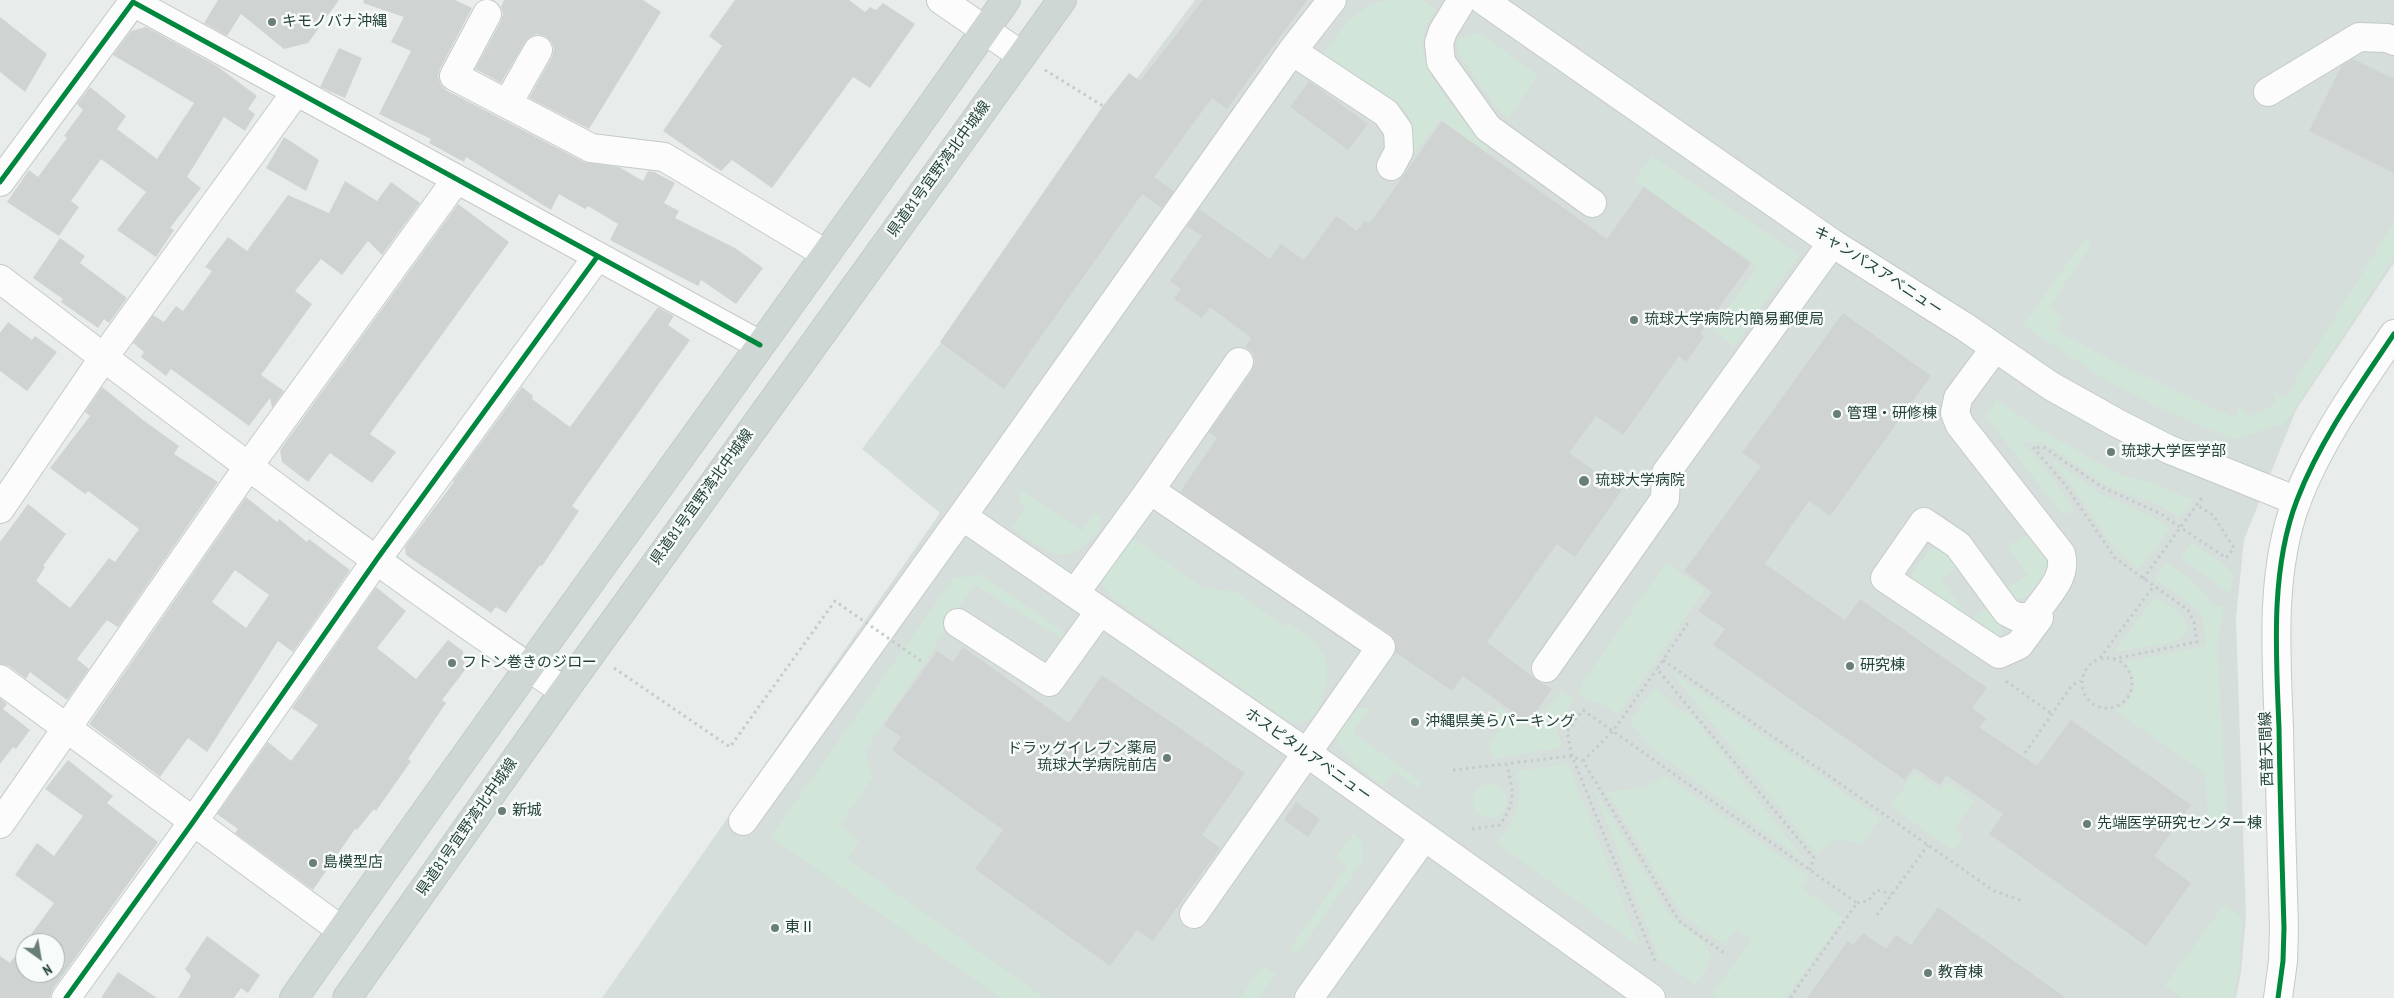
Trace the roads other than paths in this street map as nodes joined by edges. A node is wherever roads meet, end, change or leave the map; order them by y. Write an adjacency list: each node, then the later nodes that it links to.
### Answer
1 (941, 0): 9 (street)
2 (1006, 0): 9 (main road)
3 (1062, 0): 13 (main road, 県道81号宜野湾北中城線)
4 (1332, 0): 12 (street)
5 (1460, 0): 20 (street)
6 (1483, 0): 21 (street, キャンパスアベニュー)
7 (167, 9): 14 (street); 19 (street)
8 (487, 14): 16 (street)
9 (985, 29): 13 (street); 22 (main road)
10 (2394, 41): 15 (street)
11 (538, 50): 16 (street)
12 (1292, 50): 17 (street); 34 (street)
13 (1021, 55): 43 (main road, 県道81号宜野湾北中城線)
14 (296, 92): 18 (street); 28 (street)
15 (2268, 92)
16 (508, 103): 22 (street)
17 (1392, 166)
18 (456, 180): 23 (street); 30 (street)
19 (0, 182)
20 (1592, 203)
21 (1832, 243): 27 (street, キャンパスアベニュー); 41 (street)
22 (826, 254): 26 (main road)
23 (598, 257): 26 (street); 35 (street)
24 (0, 279): 28 (street)
25 (2394, 334): 32 (street, 西普天間線)
26 (760, 345): 40 (main road)
27 (1995, 348): 32 (street, キャンパスアベニュー); 37 (street)
28 (104, 357): 30 (street); 33 (street)
29 (1239, 362): 31 (street)
30 (248, 467): 35 (street); 44 (street)
31 (1150, 490): 36 (street); 45 (street)
32 (2297, 501): 57 (street, 西普天間線)
33 (0, 509)
34 (962, 516): 36 (street, ホスピタルアベニュー); 46 (street)
35 (377, 559): 40 (street); 47 (street)
36 (1074, 593): 38 (street, ホスピタルアベニュー)
37 (2037, 610): 37 (street)
38 (1100, 611): 39 (street); 45 (street, ホスピタルアベニュー)
39 (958, 623)
40 (528, 667): 43 (street); 51 (main road)
41 (1546, 668)
42 (0, 679): 44 (street)
43 (564, 690): 54 (main road, 県道81号宜野湾北中城線)
44 (66, 728): 47 (street); 48 (street)
45 (1307, 753): 49 (street, ホスピタルアベニュー); 50 (street)
46 (743, 820)
47 (193, 822): 51 (street); 52 (street)
48 (0, 824)
49 (1424, 837): 55 (street); 56 (street, ホスピタルアベニュー)
50 (1194, 914)
51 (341, 930): 53 (main road)
52 (66, 998)
53 (294, 998)
54 (347, 998)
55 (1309, 998)
56 (1651, 998)
57 (2278, 998)

